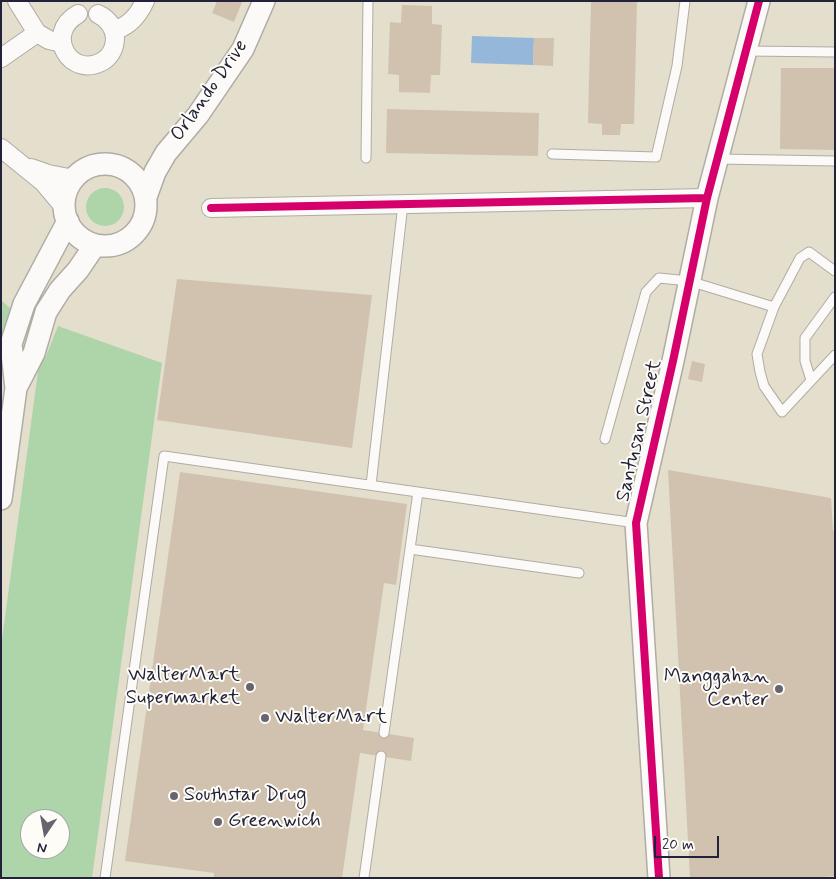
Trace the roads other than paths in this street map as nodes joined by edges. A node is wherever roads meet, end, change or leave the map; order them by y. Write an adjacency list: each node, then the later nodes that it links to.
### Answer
1 (17, 1): 10 (street)
2 (145, 1): 9 (street)
3 (264, 1): 16 (street, Orlando Drive)
4 (368, 1): 18 (lane)
5 (684, 1): 17 (lane)
6 (759, 1): 12 (street, Santusan Street)
7 (78, 14): 11 (street)
8 (98, 14): 9 (street)
9 (114, 31): 11 (street)
10 (37, 32): 11 (street); 14 (street)
11 (62, 43)
12 (746, 51): 13 (lane); 19 (street, Santusan Street)
13 (835, 52)
14 (1, 58)
15 (1, 148): 21 (street)
16 (166, 153): 22 (street, Orlando Drive); 24 (street, Orlando Drive)
17 (552, 154)
18 (366, 158)
19 (717, 158): 20 (lane); 25 (street, Santusan Street)
20 (835, 161)
21 (23, 165): 23 (street); 28 (street)
22 (128, 172): 23 (street); 24 (street)
23 (74, 179): 28 (street)
24 (146, 197): 29 (street)
25 (707, 198): 26 (street); 31 (street, Santusan Street)
26 (403, 204): 27 (street); 38 (lane)
27 (211, 208)
28 (66, 214): 29 (street); 36 (street)
29 (96, 245): 36 (street)
30 (835, 271): 33 (lane)
31 (689, 281): 33 (lane); 37 (lane); 41 (street, Santusan Street)
32 (835, 297): 35 (lane)
33 (774, 307): 35 (lane)
34 (835, 355): 35 (lane)
35 (811, 380)
36 (16, 388): 40 (street)
37 (605, 439)
38 (371, 485): 39 (lane); 46 (lane)
39 (418, 492): 41 (lane); 42 (lane)
40 (1, 499)
41 (636, 523): 48 (street, Santusan Street)
42 (410, 548): 43 (lane); 44 (lane)
43 (579, 572)
44 (384, 733)
45 (381, 756): 47 (lane)
46 (105, 878)
47 (364, 878)
48 (659, 878)

